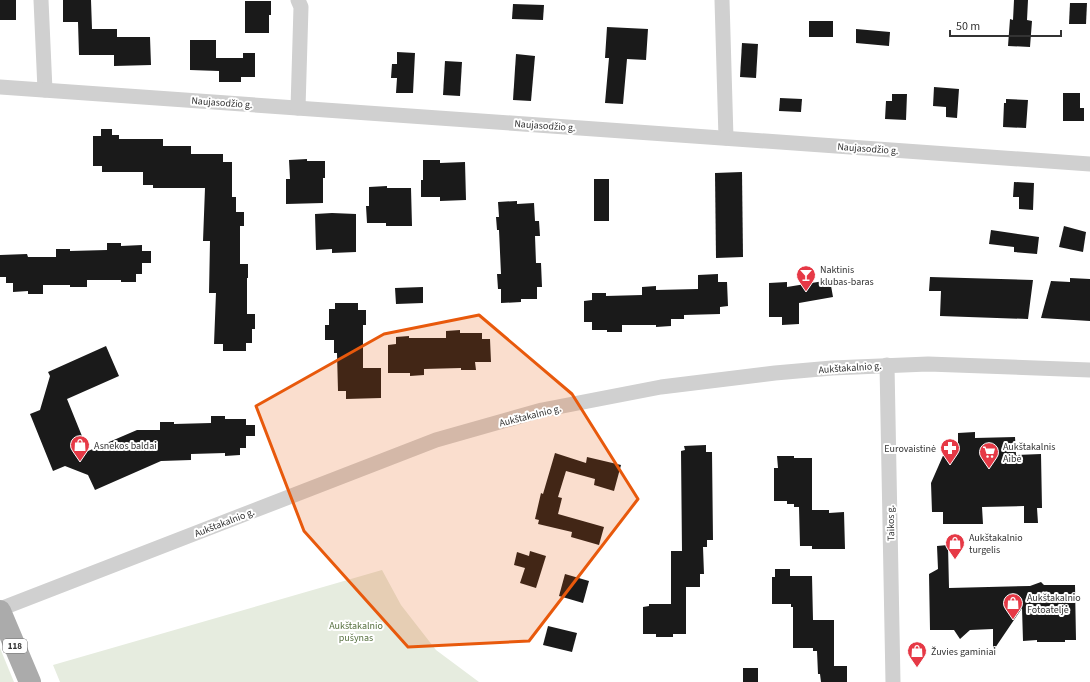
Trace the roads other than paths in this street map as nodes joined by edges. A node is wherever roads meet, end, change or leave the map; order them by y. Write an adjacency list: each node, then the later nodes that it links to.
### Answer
1 (42, 0): 5 (street)
2 (298, 0): 6 (street)
3 (722, 0): 7 (street)
4 (0, 87): 5 (street, Naujasodžio g.)
5 (45, 90): 6 (street, Naujasodžio g.)
6 (298, 108): 7 (street, Naujasodžio g.)
7 (726, 138): 8 (street, Naujasodžio g.)
8 (1090, 164)
9 (887, 365): 10 (street, Aukštakalnio g.); 11 (street, Aukštakalnio g.); 13 (street, Taikos g.)
10 (1090, 370)
11 (0, 610): 12 (main road, 118)
12 (30, 682)
13 (893, 682)

